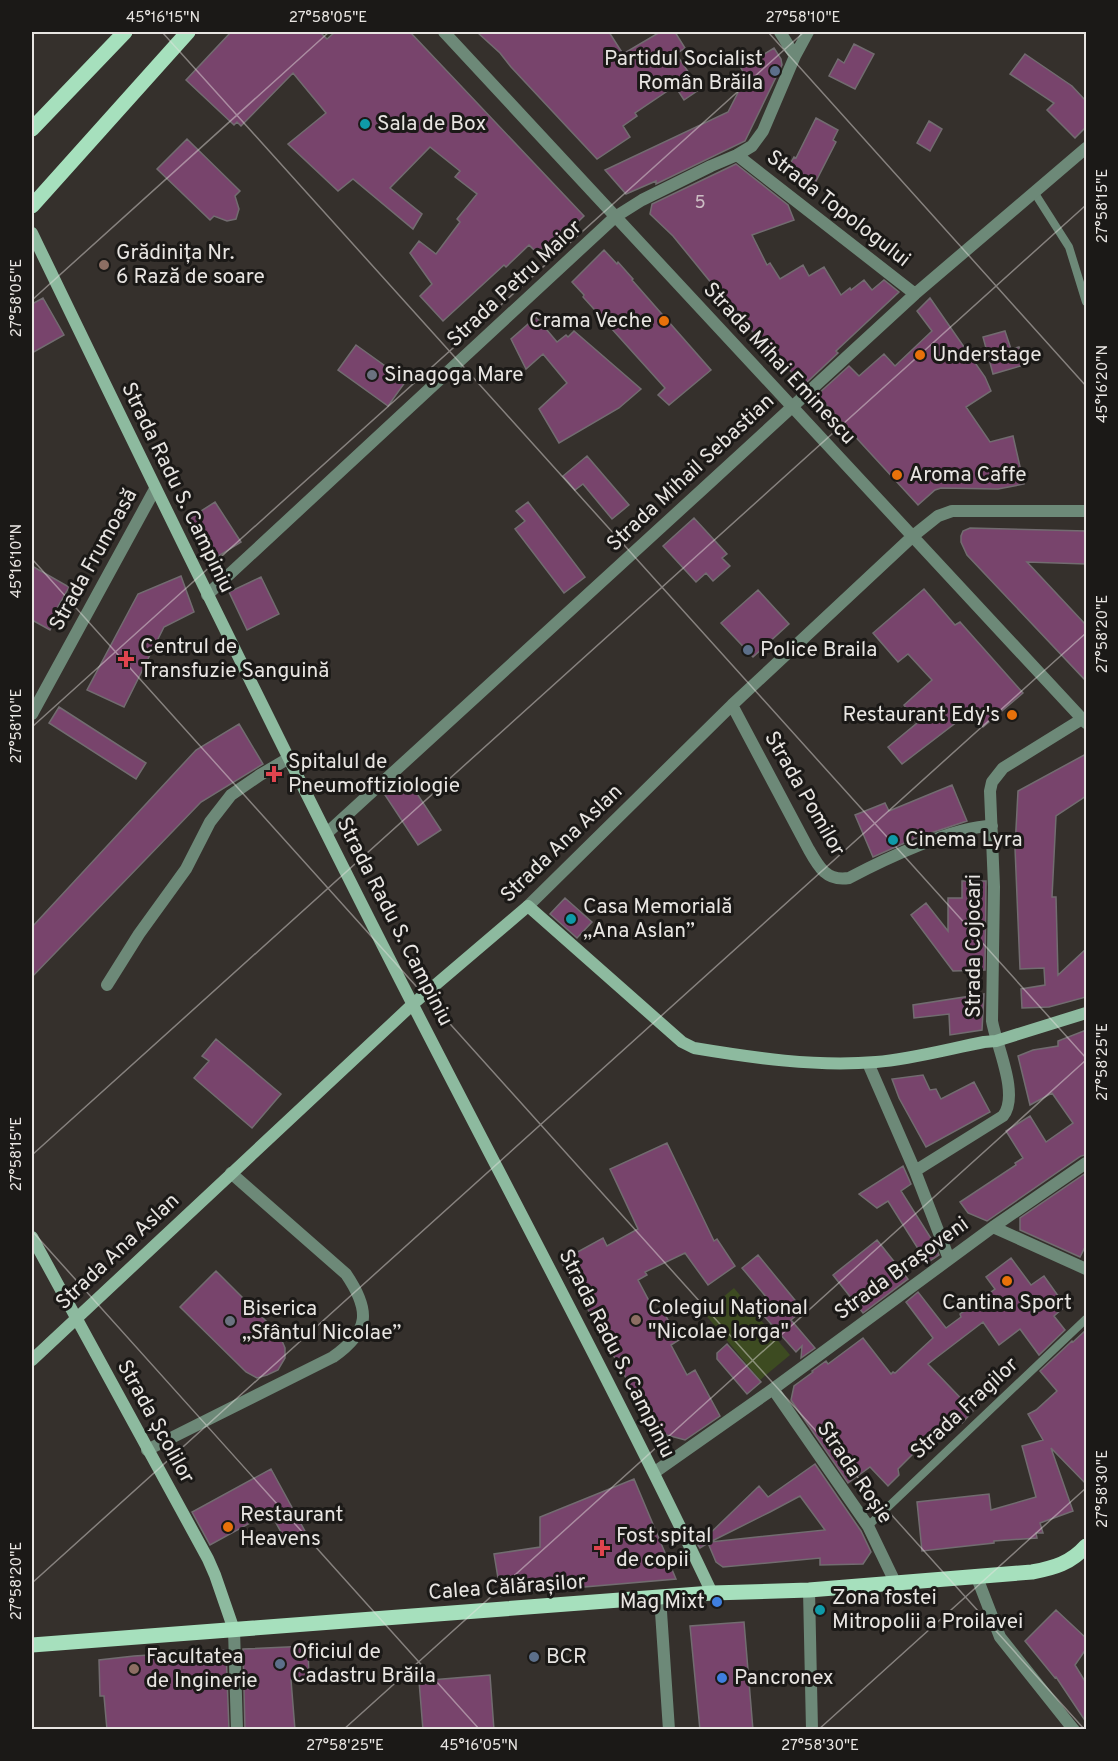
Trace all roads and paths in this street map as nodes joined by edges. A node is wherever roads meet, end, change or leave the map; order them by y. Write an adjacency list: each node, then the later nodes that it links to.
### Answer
1 (125, 32): 7 (main road)
2 (188, 32): 11 (main road)
3 (444, 32): 12 (street, Strada Mihai Eminescu)
4 (780, 32): 6 (street)
5 (808, 32): 6 (street, Strada Petru Maior)
6 (795, 56): 9 (street, Strada Petru Maior)
7 (32, 129)
8 (1086, 148): 10 (street, Strada Mihail Sebastian)
9 (737, 155): 12 (street, Strada Petru Maior); 14 (street, Strada Topologului)
10 (1034, 192): 14 (street, Strada Mihail Sebastian); 15 (lane)
11 (32, 206)
12 (615, 218): 16 (street, Strada Mihai Eminescu); 20 (street, Strada Petru Maior)
13 (32, 234): 17 (main road, Strada Radu S. Campiniu)
14 (915, 294): 16 (street, Strada Mihail Sebastian)
15 (1086, 302)
16 (792, 406): 19 (street, Strada Mihai Eminescu); 26 (street, Strada Mihail Sebastian)
17 (155, 489): 20 (main road, Strada Radu S. Campiniu); 22 (street, Strada Frumoasă)
18 (1086, 511): 19 (street, Strada Ana Aslan)
19 (913, 536): 21 (street, Strada Ana Aslan); 23 (street, Strada Mihai Eminescu)
20 (207, 595): 24 (main road, Strada Radu S. Campiniu)
21 (732, 705): 25 (street, Strada Pomilor); 27 (street, Strada Ana Aslan)
22 (32, 714)
23 (1084, 721): 25 (street, Strada Cojocari)
24 (289, 758): 26 (main road, Strada Radu S. Campiniu); 28 (street)
25 (992, 826): 31 (street, Strada Cojocari)
26 (327, 833): 29 (main road, Strada Radu S. Campiniu)
27 (528, 906): 29 (main road, Strada Ana Aslan); 32 (main road)
28 (107, 985)
29 (413, 1004): 35 (main road, Strada Ana Aslan); 45 (main road, Strada Radu S. Campiniu)
30 (1086, 1013): 31 (main road)
31 (996, 1041): 32 (main road); 34 (street, Strada Cojocari)
32 (868, 1063): 34 (street)
33 (1086, 1163): 36 (street, Strada Brașoveni)
34 (915, 1171): 38 (street)
35 (231, 1173): 40 (main road, Strada Ana Aslan); 44 (street)
36 (993, 1227): 38 (street, Strada Brașoveni); 39 (street)
37 (32, 1237): 40 (main road, Strada Școlilor)
38 (949, 1259): 43 (street, Strada Brașoveni)
39 (1086, 1269)
40 (76, 1318): 42 (main road, Strada Ana Aslan); 44 (main road, Strada Școlilor)
41 (1086, 1319): 46 (lane, Strada Fragilor)
42 (32, 1360)
43 (773, 1389): 45 (street, Strada Brașoveni); 46 (street, Strada Roșie)
44 (147, 1450): 53 (main road, Strada Școlilor)
45 (655, 1472): 51 (main road, Strada Radu S. Campiniu)
46 (868, 1526): 49 (street, Strada Roșie)
47 (1086, 1546): 48 (main road, Calea Călărașilor)
48 (976, 1575): 49 (main road, Calea Călărașilor); 58 (street)
49 (895, 1582): 50 (main road, Calea Călărașilor)
50 (809, 1590): 51 (main road, Calea Călărașilor); 57 (street)
51 (712, 1593): 52 (main road, Calea Călărașilor)
52 (660, 1597): 53 (main road, Calea Călărașilor); 56 (street)
53 (234, 1630): 54 (main road, Calea Călărașilor); 55 (street)
54 (32, 1645)
55 (237, 1730)
56 (669, 1730)
57 (813, 1730)
58 (1074, 1730)

